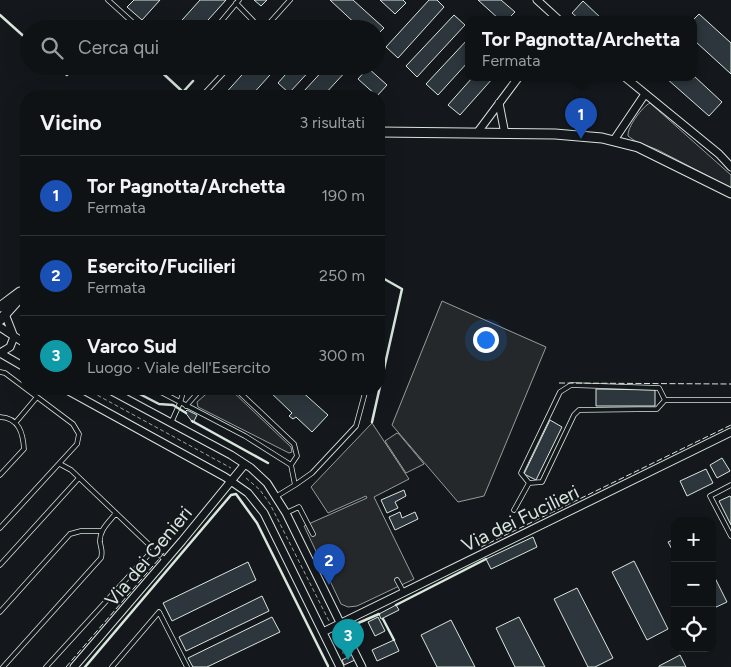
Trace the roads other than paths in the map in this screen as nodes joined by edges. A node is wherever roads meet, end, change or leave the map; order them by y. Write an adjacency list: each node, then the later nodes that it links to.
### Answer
1 (108, 0): 6 (lane)
2 (116, 0): 6 (lane)
3 (290, 0): 11 (lane)
4 (537, 0): 7 (street)
5 (238, 2): 9 (lane); 10 (lane)
6 (113, 4): 8 (lane)
7 (555, 16)
8 (130, 20)
9 (223, 20)
10 (255, 20)
11 (271, 20)
12 (222, 75): 15 (lane)
13 (516, 81): 17 (street)
14 (630, 81): 16 (street)
15 (208, 90)
16 (645, 94): 21 (street); 22 (street)
17 (499, 103): 19 (street); 20 (street)
18 (385, 132): 19 (street)
19 (477, 134): 20 (street)
20 (505, 134): 21 (street)
21 (614, 140): 23 (street)
22 (731, 167)
23 (731, 192)
24 (20, 295): 25 (street)
25 (2, 314): 27 (street)
26 (0, 327): 27 (street)
27 (14, 337): 28 (street); 29 (street)
28 (20, 340)
29 (0, 353): 30 (street)
30 (20, 365)
31 (0, 372): 32 (lane)
32 (20, 384)
33 (34, 395): 41 (lane)
34 (76, 395): 55 (street)
35 (119, 395): 48 (street)
36 (166, 395): 44 (lane)
37 (182, 395): 44 (lane)
38 (196, 395): 45 (lane)
39 (242, 395): 52 (lane)
40 (364, 395): 58 (lane)
41 (37, 397): 47 (lane); 50 (lane)
42 (665, 400): 43 (lane); 56 (lane); 56 (lane)
43 (731, 400)
44 (180, 403): 45 (lane); 48 (lane)
45 (186, 406): 52 (lane)
46 (0, 416): 47 (lane)
47 (16, 422): 53 (lane)
48 (171, 423): 51 (street)
49 (731, 432): 71 (street, Via dei Fucilieri)
50 (60, 464): 54 (lane); 63 (lane)
51 (245, 464): 55 (street, Via dei Genieri); 59 (street)
52 (290, 465): 58 (lane)
53 (0, 475)
54 (79, 478): 62 (lane); 69 (lane)
55 (232, 482): 68 (street, Via dei Genieri); 74 (street)
56 (528, 483): 60 (lane)
57 (731, 485): 66 (lane)
58 (295, 486): 59 (lane)
59 (277, 496): 61 (street)
60 (514, 510)
61 (286, 513): 65 (lane); 73 (street)
62 (116, 514): 64 (lane); 67 (lane)
63 (0, 528)
64 (101, 531): 72 (lane); 75 (lane)
65 (314, 534)
66 (731, 536)
67 (157, 552): 68 (lane); 76 (lane)
68 (166, 560): 77 (street, Via dei Genieri)
69 (0, 565)
70 (397, 580): 71 (lane)
71 (404, 593): 73 (street, Via dei Fucilieri)
72 (0, 612)
73 (341, 623): 74 (street, Via dei Fucilieri); 81 (street)
74 (323, 632): 80 (street)
75 (3, 667)
76 (46, 667)
77 (74, 667)
78 (112, 667): 79 (lane)
79 (187, 667)
80 (340, 667)
81 (362, 667)

